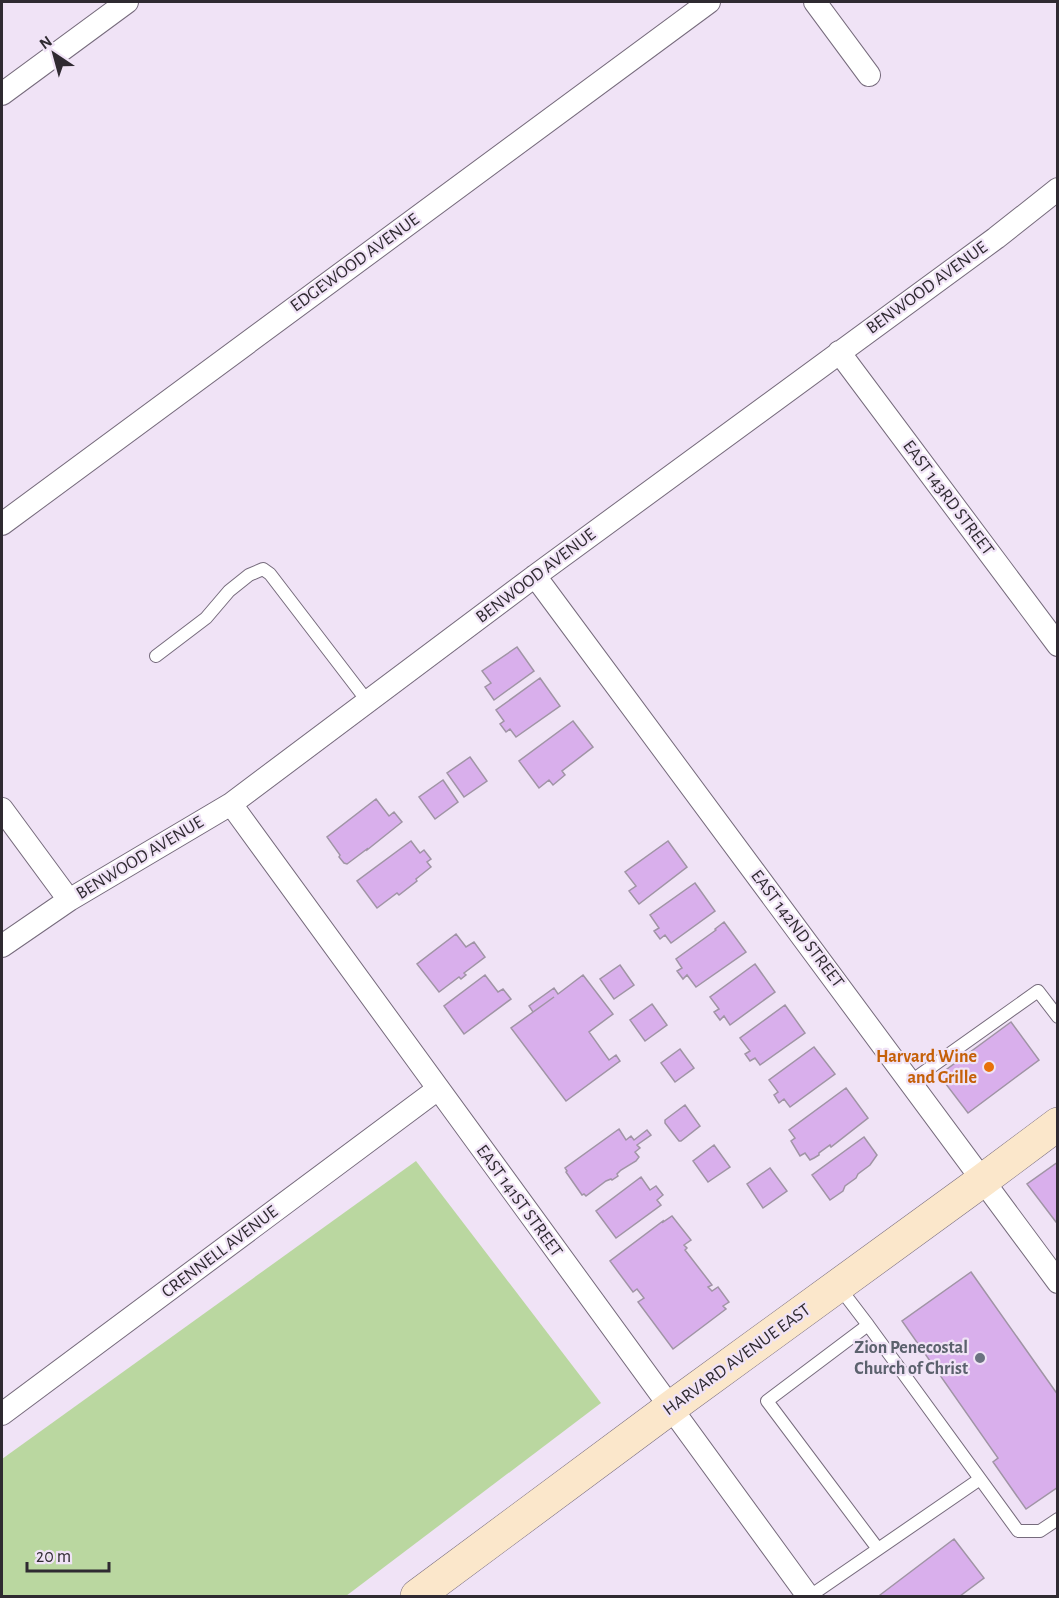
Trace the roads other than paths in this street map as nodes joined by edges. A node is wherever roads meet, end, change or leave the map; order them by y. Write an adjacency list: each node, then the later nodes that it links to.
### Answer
1 (127, 2): 5 (street)
2 (709, 2): 8 (street, EDGEWOOD AVENUE)
3 (814, 2): 4 (street)
4 (869, 75)
5 (2, 94)
6 (1058, 189): 7 (street, BENWOOD AVENUE)
7 (839, 352): 9 (street, BENWOOD AVENUE); 10 (street, EAST 143RD STREET)
8 (2, 524)
9 (535, 576): 12 (street, BENWOOD AVENUE); 18 (street, EAST 142ND STREET)
10 (1058, 645)
11 (156, 656): 12 (lane)
12 (368, 702): 13 (street, BENWOOD AVENUE)
13 (231, 804): 15 (street, BENWOOD AVENUE); 19 (street, EAST 141ST STREET)
14 (2, 809): 15 (street)
15 (69, 900): 16 (street, BENWOOD AVENUE)
16 (2, 946)
17 (1058, 1017): 18 (lane)
18 (910, 1082): 21 (street, EAST 142ND STREET)
19 (438, 1089): 25 (street, EAST 141ST STREET); 26 (street, CRENNELL AVENUE)
20 (1058, 1124): 21 (main road, HARVARD AVENUE EAST)
21 (983, 1180): 22 (street, EAST 142ND STREET); 23 (main road, HARVARD AVENUE EAST)
22 (1058, 1282)
23 (838, 1286): 24 (lane); 25 (main road, HARVARD AVENUE EAST)
24 (868, 1325): 27 (lane); 29 (lane)
25 (670, 1408): 30 (main road, HARVARD AVENUE EAST); 31 (street, EAST 141ST STREET)
26 (2, 1414)
27 (980, 1479): 28 (lane); 29 (lane)
28 (1058, 1518)
29 (878, 1549): 31 (lane)
30 (417, 1596)
31 (809, 1596)

